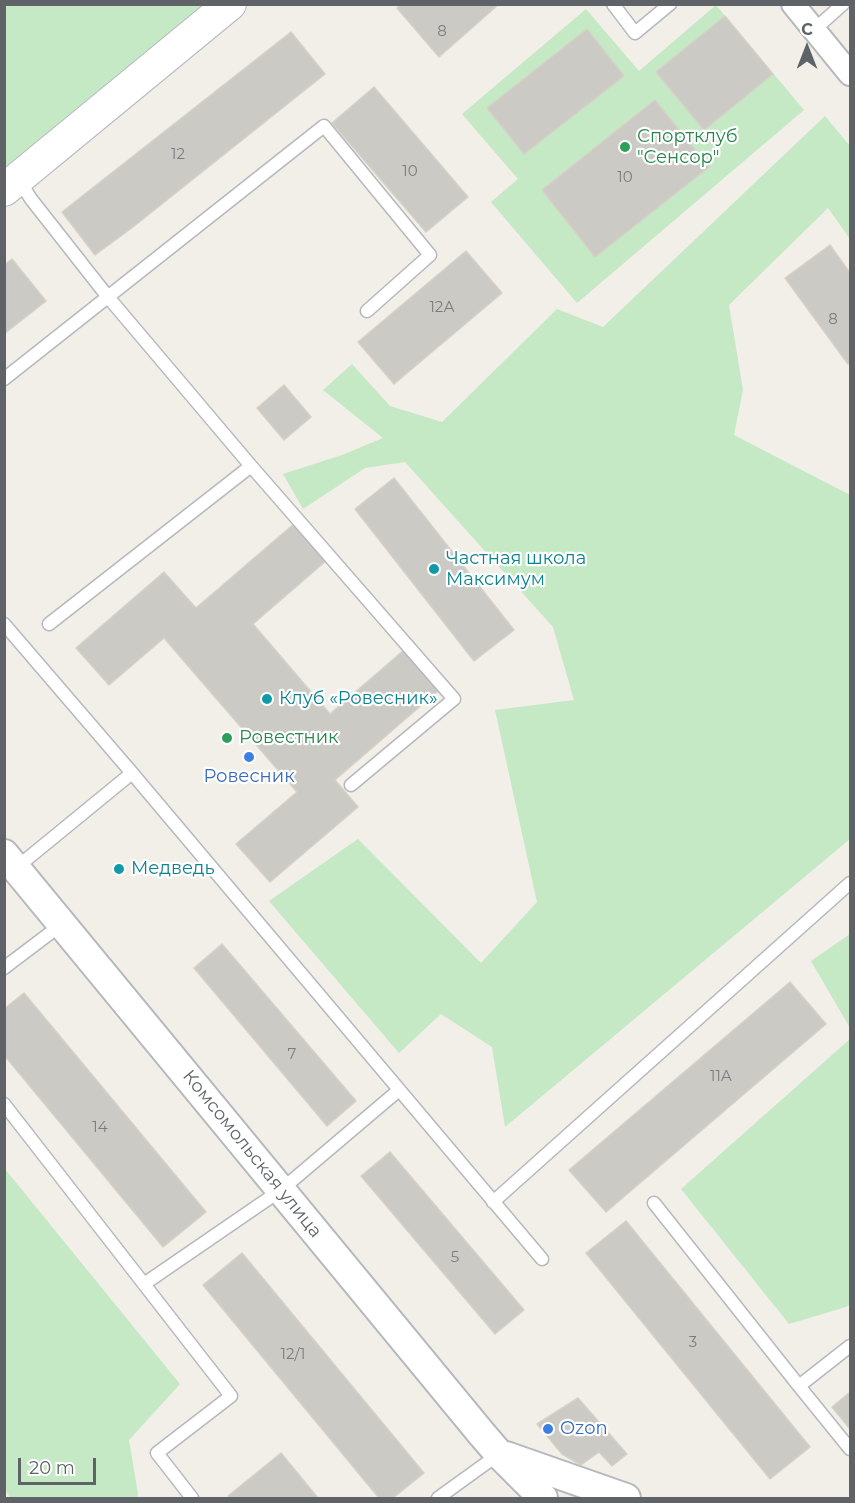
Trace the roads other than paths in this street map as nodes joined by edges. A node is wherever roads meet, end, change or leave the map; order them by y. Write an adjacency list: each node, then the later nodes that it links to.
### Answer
1 (230, 4): 8 (main road)
2 (613, 4): 3 (lane)
3 (670, 4)
4 (793, 4): 6 (street)
5 (843, 4): 6 (lane)
6 (814, 30): 7 (street)
7 (850, 74)
8 (11, 185): 9 (lane)
9 (108, 297): 10 (lane); 11 (lane); 12 (lane)
10 (367, 311)
11 (4, 380)
12 (251, 466): 14 (lane); 16 (lane)
13 (4, 624): 15 (lane)
14 (50, 624)
15 (132, 773): 17 (lane); 21 (lane)
16 (351, 785)
17 (10, 861): 19 (street, Комсомольская улица)
18 (850, 883): 24 (lane)
19 (63, 924): 20 (lane); 23 (street, Комсомольская улица)
20 (4, 968)
21 (399, 1090): 23 (lane); 24 (lane)
22 (4, 1104): 27 (lane)
23 (281, 1190): 27 (lane); 31 (street, Комсомольская улица)
24 (493, 1202): 26 (lane)
25 (654, 1203): 29 (lane)
26 (542, 1259)
27 (144, 1284): 32 (lane)
28 (850, 1346): 29 (lane)
29 (799, 1386): 30 (lane)
30 (850, 1449)
31 (499, 1454): 33 (lane); 34 (street, Комсомольская улица); 35 (street)
32 (192, 1498)
33 (439, 1498)
34 (543, 1498)
35 (620, 1498)

